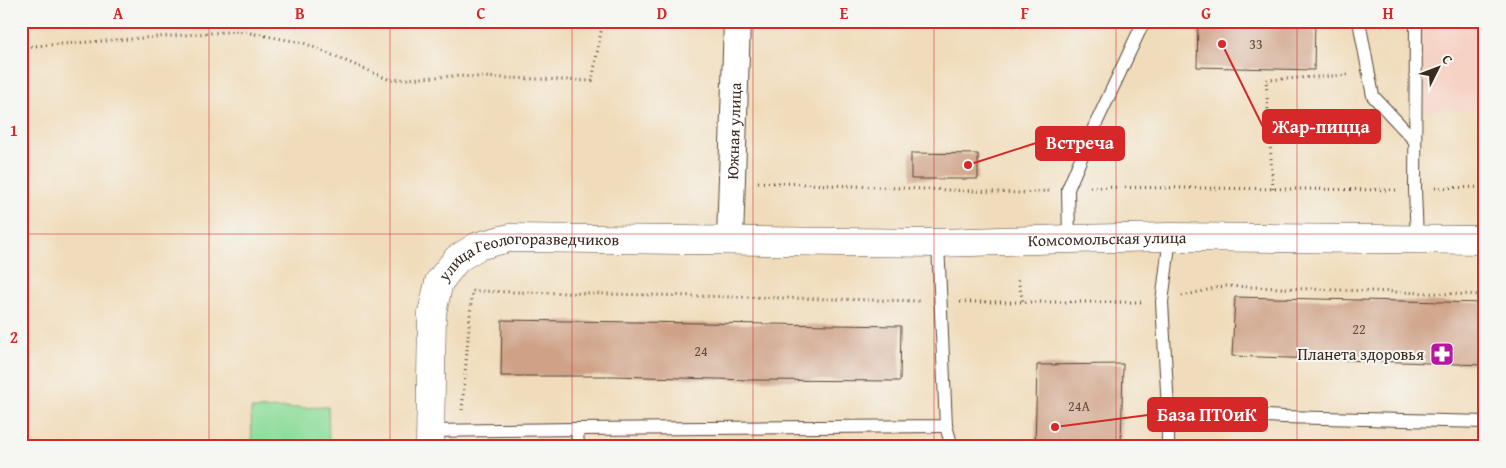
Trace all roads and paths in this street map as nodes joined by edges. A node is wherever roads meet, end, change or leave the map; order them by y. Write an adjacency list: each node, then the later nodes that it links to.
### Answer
1 (602, 21): 6 (path)
2 (737, 21): 9 (street, Южная улица)
3 (1144, 21): 11 (lane)
4 (1359, 21): 7 (lane)
5 (1416, 21): 8 (lane)
6 (21, 47)
7 (1369, 73): 8 (lane); 12 (path)
8 (1416, 141): 13 (lane)
9 (733, 181): 11 (path); 16 (street, Южная улица)
10 (1485, 187): 13 (path)
11 (1068, 189): 12 (path); 15 (lane)
12 (1273, 189): 13 (path)
13 (1415, 189): 17 (lane)
14 (1170, 237): 15 (street, Комсомольская улица); 17 (street, Комсомольская улица); 24 (lane)
15 (1069, 239): 19 (street, Комсомольская улица)
16 (730, 240): 19 (street, Комсомольская улица); 30 (street, улица Геологоразведчиков)
17 (1417, 240): 18 (street, Комсомольская улица)
18 (1485, 240)
19 (938, 243): 22 (lane)
20 (1018, 280): 23 (path)
21 (1485, 295): 24 (path)
22 (941, 302): 23 (path); 27 (lane); 29 (path)
23 (1023, 302): 24 (path)
24 (1162, 302): 25 (lane)
25 (1168, 409): 26 (lane); 33 (lane)
26 (1485, 422)
27 (946, 426): 28 (lane); 32 (lane)
28 (577, 429): 29 (lane); 31 (lane)
29 (460, 431): 30 (lane)
30 (430, 439)
31 (578, 447)
32 (952, 447)
33 (1168, 447)

